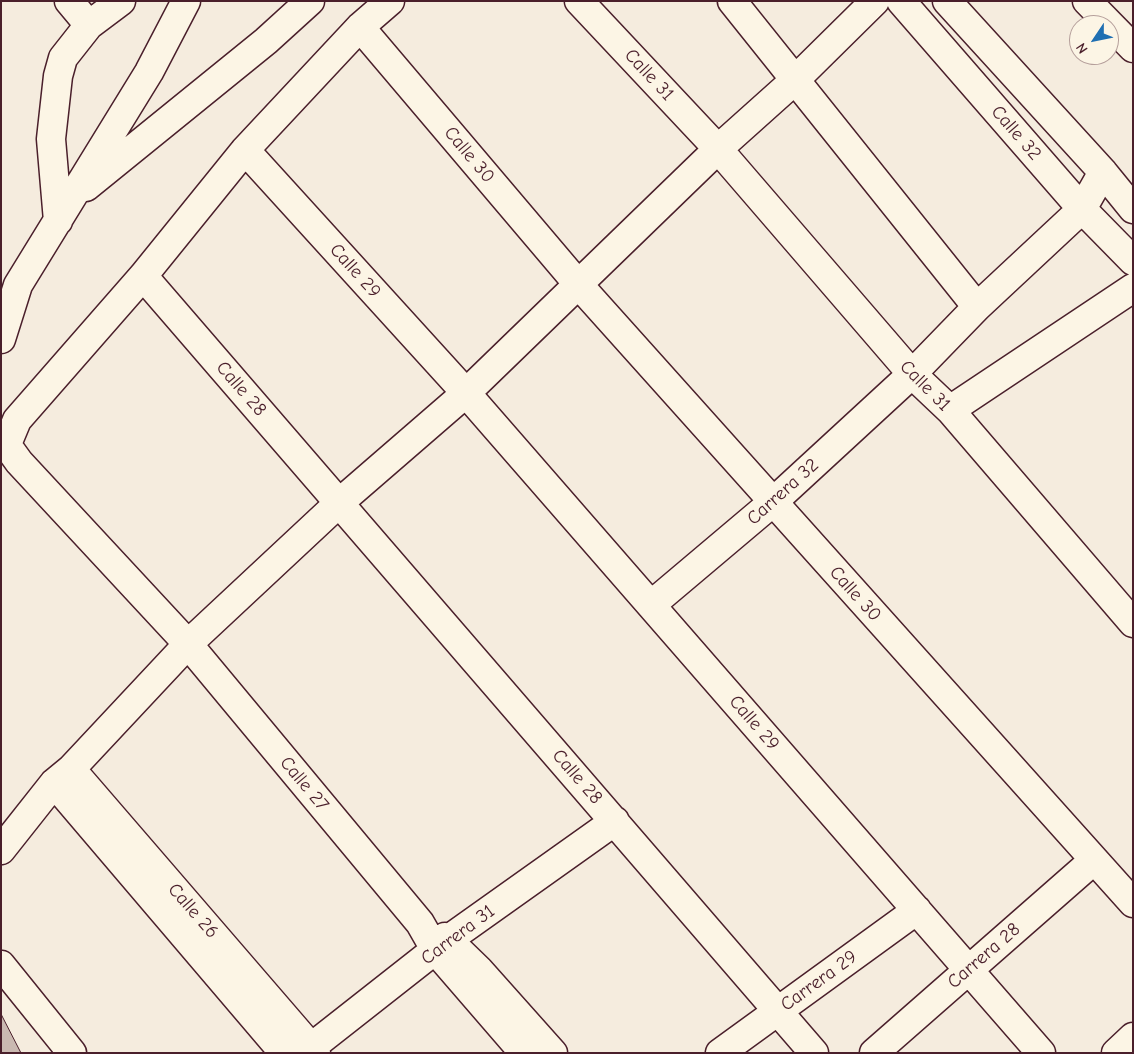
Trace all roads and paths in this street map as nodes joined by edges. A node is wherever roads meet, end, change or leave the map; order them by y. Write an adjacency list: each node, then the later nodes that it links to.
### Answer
1 (69, 1): 12 (street)
2 (121, 1): 12 (street)
3 (186, 1): 21 (street)
4 (310, 1): 21 (street)
5 (390, 1): 13 (street)
6 (579, 1): 16 (street, Calle 31)
7 (732, 1): 15 (street)
8 (875, 1): 15 (street)
9 (902, 1): 19 (street, Calle 32)
10 (947, 1): 18 (street, Calle 32)
11 (1087, 1): 14 (street)
12 (89, 25): 21 (street)
13 (360, 27): 17 (street); 24 (street, Calle 30)
14 (1133, 48)
15 (795, 80): 16 (street); 26 (street)
16 (718, 149): 24 (street); 28 (street, Calle 31)
17 (245, 150): 23 (street); 29 (street, Calle 29)
18 (1103, 172): 19 (street, Carrera 32); 20 (street, Calle 32)
19 (1082, 209): 22 (street, Calle 32); 26 (street, Carrera 32)
20 (1133, 209)
21 (64, 210): 27 (street)
22 (1133, 261)
23 (143, 276): 31 (street); 33 (street, Calle 28)
24 (578, 284): 29 (street); 32 (street, Calle 30)
25 (1133, 288): 30 (street)
26 (978, 307): 28 (street, Carrera 32)
27 (1, 339)
28 (912, 374): 30 (street, Calle 31); 32 (street, Carrera 32)
29 (466, 393): 33 (street); 34 (street, Calle 29)
30 (950, 410): 35 (street, Calle 31)
31 (4, 440): 36 (street, Calle 27)
32 (773, 502): 34 (street, Carrera 32); 40 (street, Calle 30)
33 (338, 503): 36 (street); 38 (street, Calle 28)
34 (651, 605): 42 (street, Calle 29)
35 (1133, 623)
36 (188, 644): 37 (street); 43 (street, Calle 27)
37 (62, 776): 39 (street); 48 (street, Calle 26); 50 (street, Calle 26)
38 (615, 821): 43 (street, Carrera 31); 46 (street, Calle 28)
39 (1, 850)
40 (1094, 860): 41 (street, Calle 30); 45 (street, Carrera 28)
41 (1133, 904)
42 (917, 910): 45 (street, Calle 29); 46 (street, Carrera 29)
43 (442, 945): 48 (street, Carrera 31); 51 (street, Calle 27); 52 (street, Calle 27)
44 (1, 965): 49 (street)
45 (969, 970): 55 (street, Carrera 28); 56 (street, Calle 29)
46 (778, 1011): 53 (street, Carrera 29); 54 (street, Calle 28)
47 (1133, 1037): 57 (street)
48 (310, 1051)
49 (72, 1053)
50 (284, 1053)
51 (524, 1053)
52 (554, 1053)
53 (720, 1053)
54 (814, 1053)
55 (874, 1053)
56 (1042, 1053)
57 (1116, 1053)

